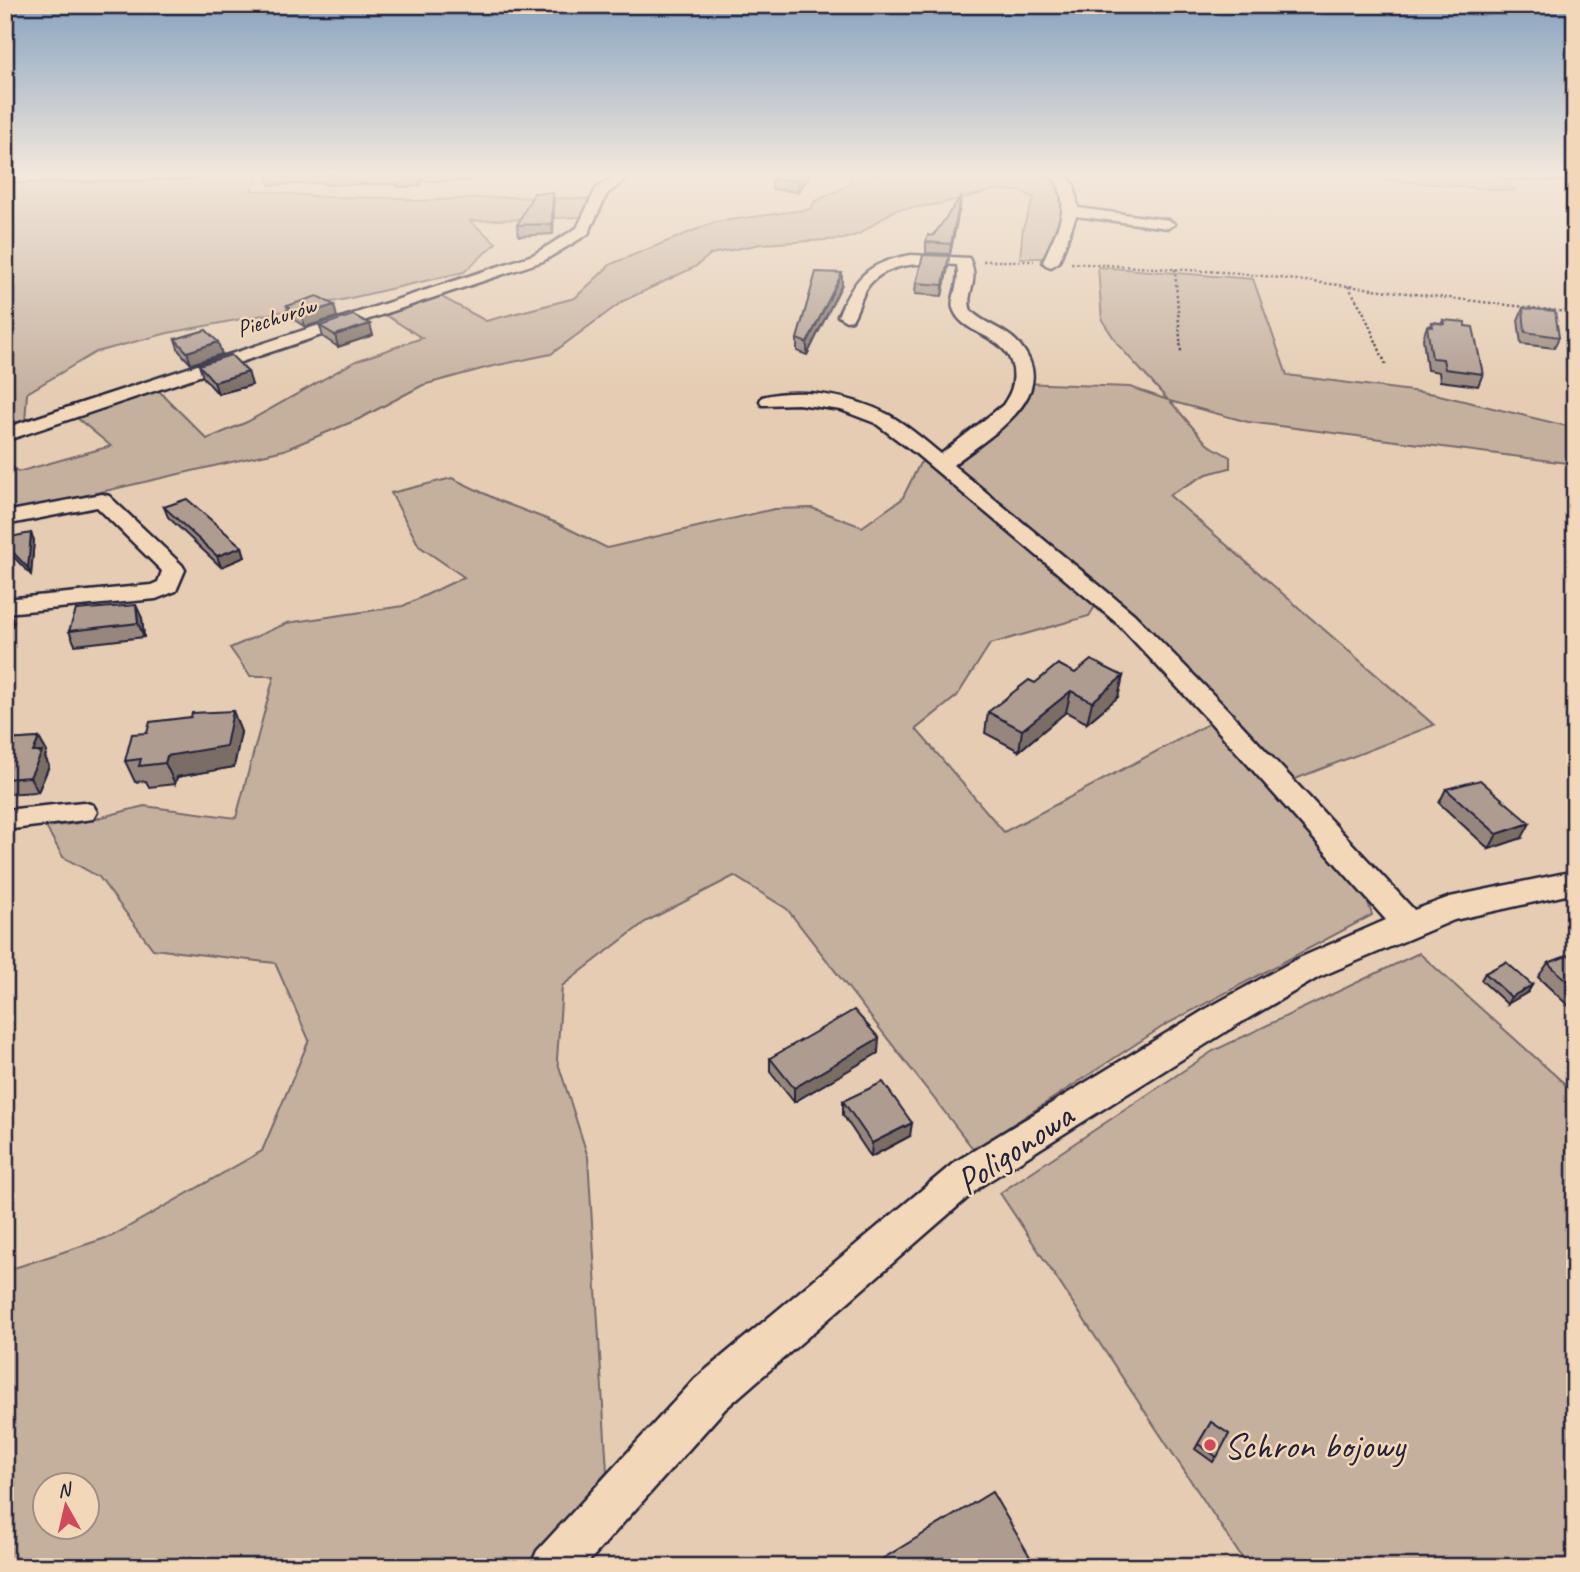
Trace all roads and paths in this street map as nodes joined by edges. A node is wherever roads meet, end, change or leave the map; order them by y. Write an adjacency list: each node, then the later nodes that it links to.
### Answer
1 (555, 247): 12 (street, Piechurów)
2 (1056, 247): 4 (street)
3 (964, 261): 4 (path); 8 (street); 13 (street)
4 (1051, 261): 5 (path)
5 (1175, 269): 6 (path); 9 (path)
6 (1348, 286): 7 (path); 10 (path)
7 (1575, 313)
8 (846, 316)
9 (1181, 352)
10 (1386, 365)
11 (769, 401): 13 (street)
12 (5, 435)
13 (931, 457): 19 (street)
14 (5, 519): 15 (street)
15 (5, 606)
16 (83, 812): 17 (street)
17 (5, 820)
18 (1575, 882): 19 (street, Poligonowa)
19 (1408, 924): 20 (street, Poligonowa)
20 (553, 1567)

